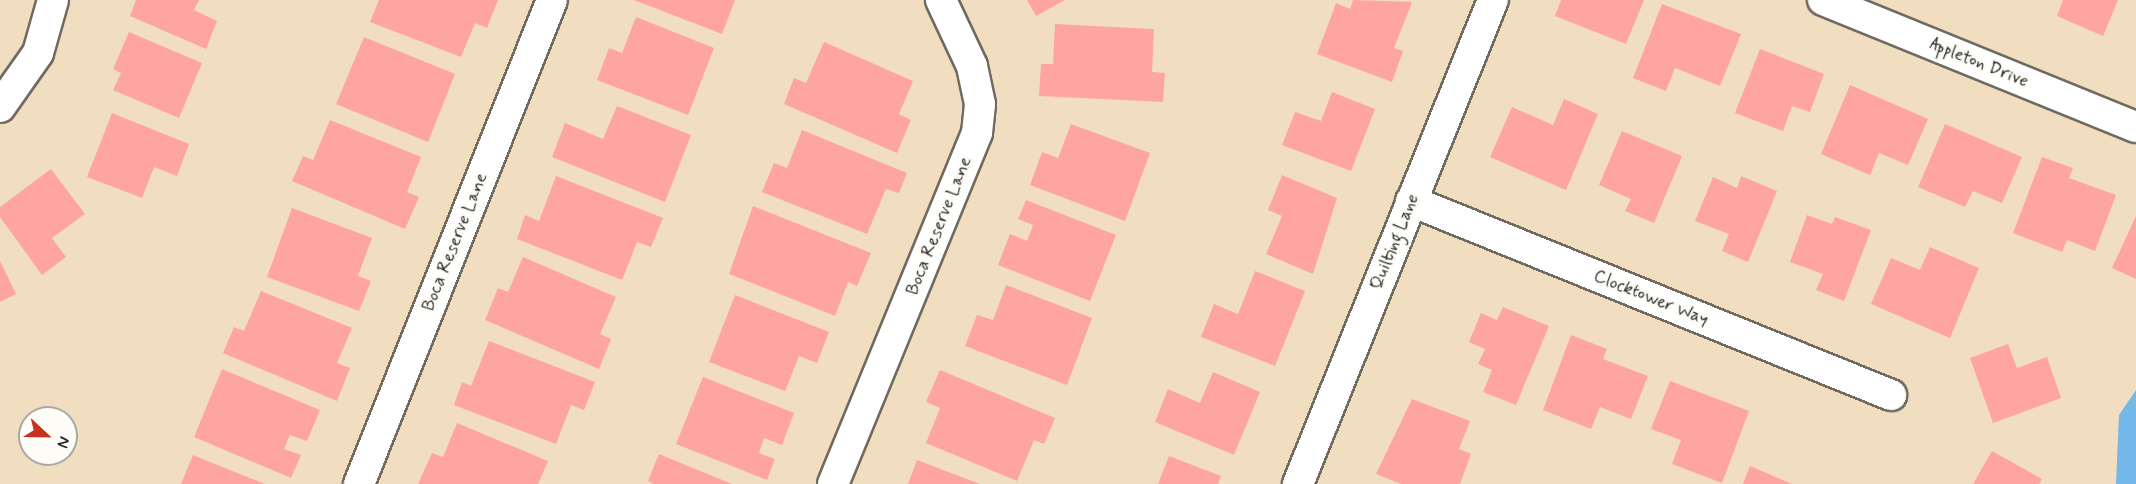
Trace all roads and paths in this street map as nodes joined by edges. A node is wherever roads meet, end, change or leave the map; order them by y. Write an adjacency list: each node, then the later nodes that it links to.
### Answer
1 (53, 0): 7 (street)
2 (552, 0): 11 (street, Boca Reserve Lane)
3 (941, 0): 12 (street, Boca Reserve Lane)
4 (1493, 0): 9 (street, Quilting Lane)
5 (1823, 0): 6 (street, Appleton Drive)
6 (1858, 6): 8 (street, Appleton Drive)
7 (0, 107)
8 (2136, 127)
9 (1412, 201): 10 (street, Clocktower Way); 13 (street, Quilting Lane)
10 (1891, 395)
11 (359, 484)
12 (833, 484)
13 (1298, 484)

